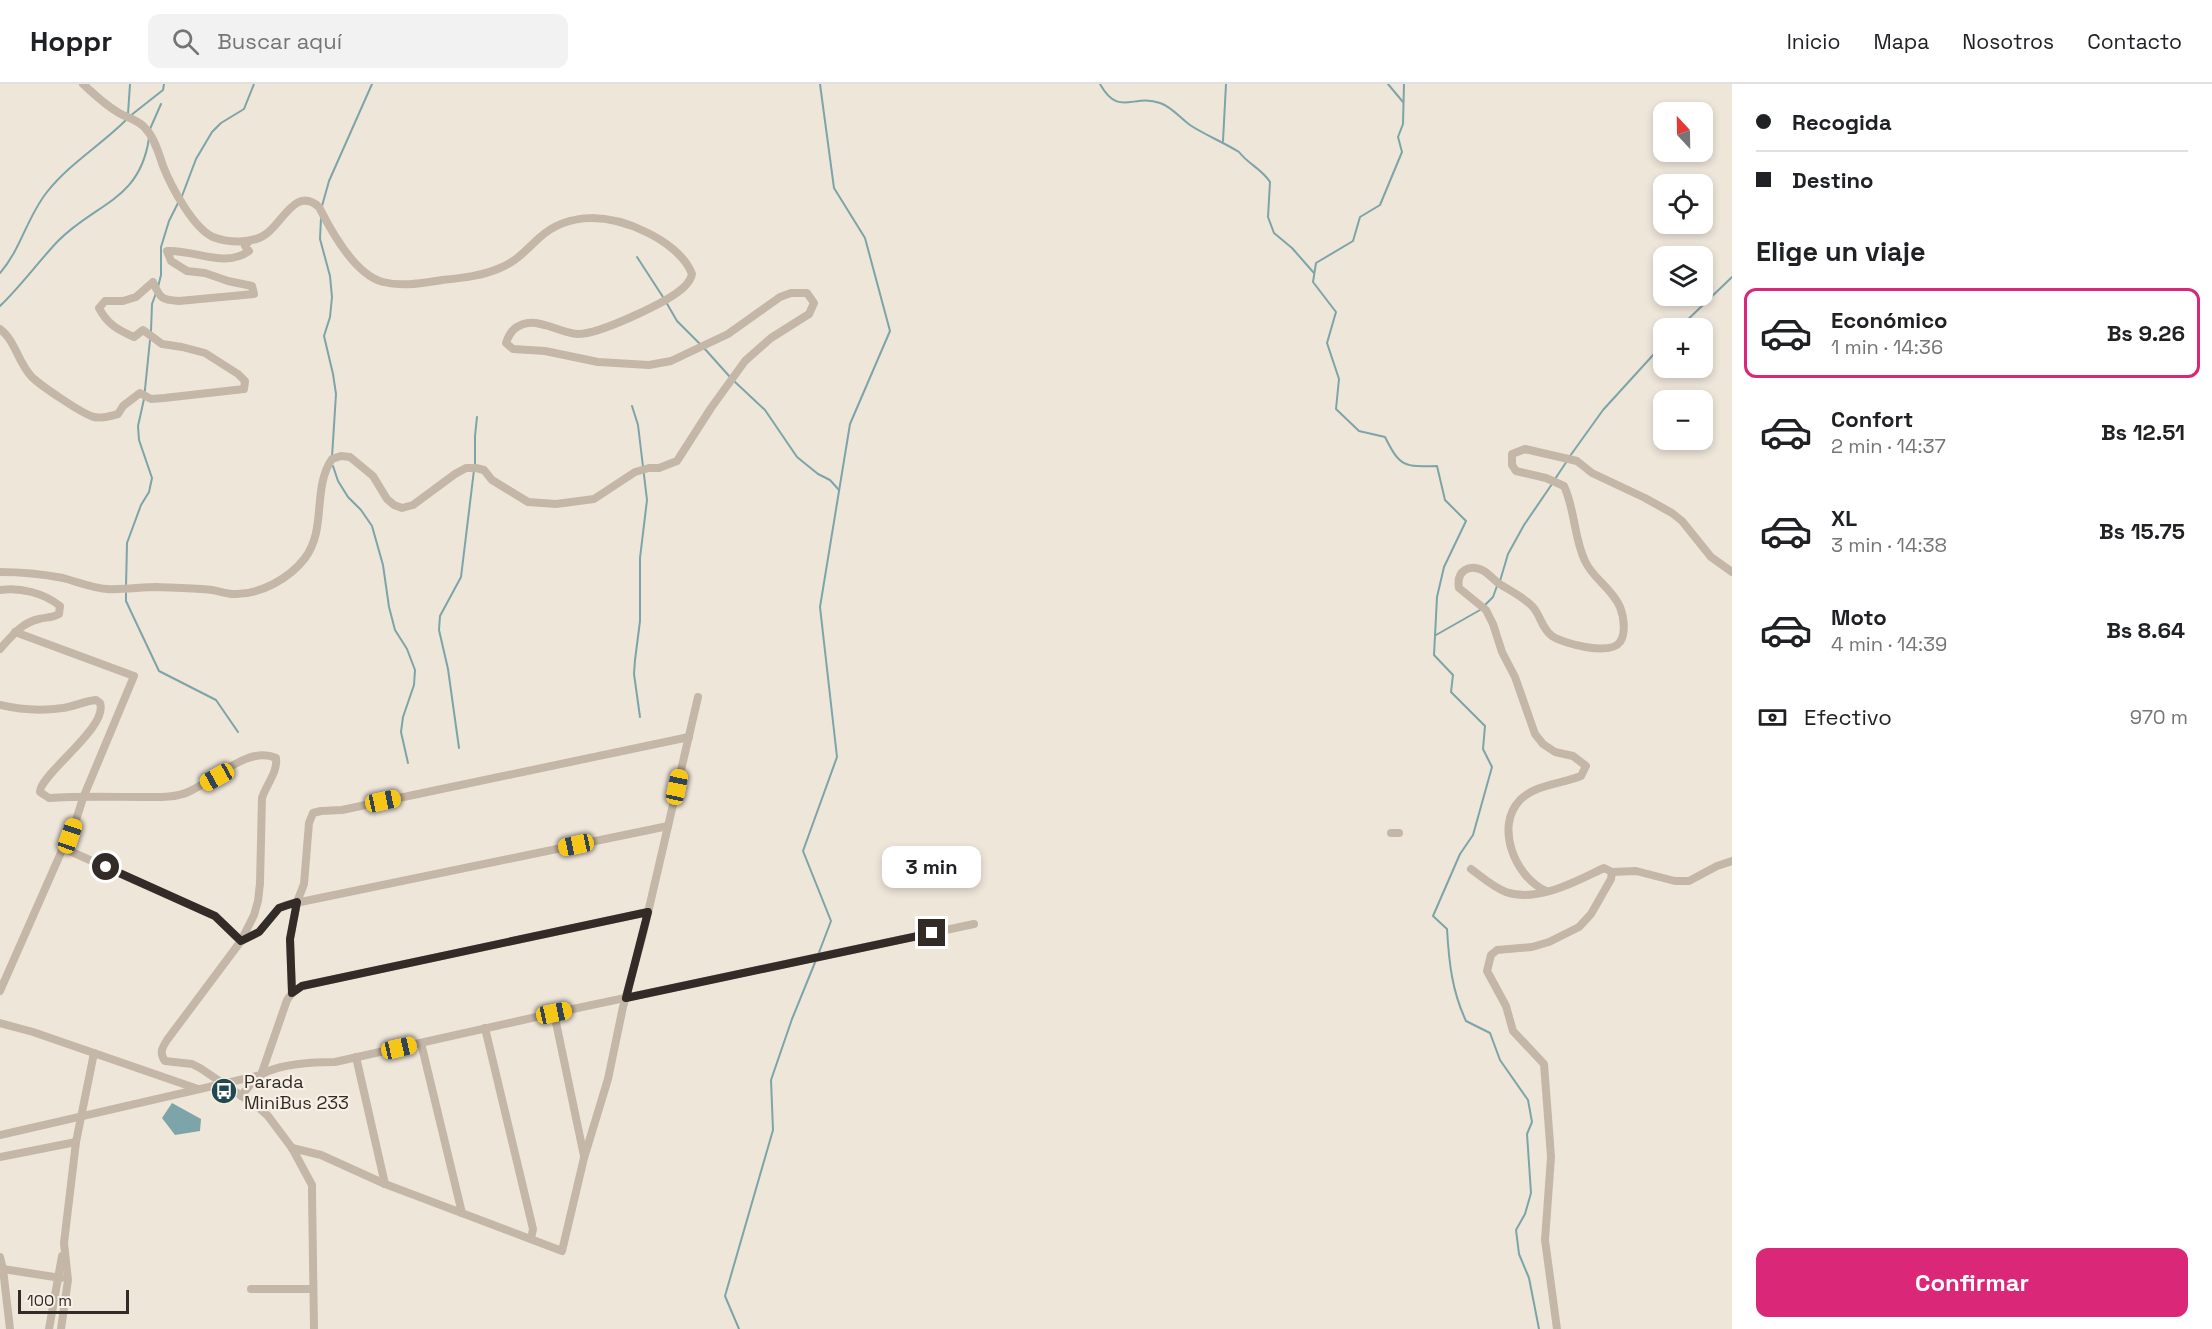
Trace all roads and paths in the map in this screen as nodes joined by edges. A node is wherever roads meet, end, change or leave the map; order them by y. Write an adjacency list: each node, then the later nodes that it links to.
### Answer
1 (83, 84): 2 (street)
2 (249, 241): 3 (street); 4 (street)
3 (0, 329)
4 (0, 572)
5 (1732, 572): 18 (street)
6 (0, 590): 7 (street)
7 (15, 632): 8 (street); 12 (street)
8 (0, 649)
9 (698, 697): 11 (street)
10 (0, 705): 12 (street)
11 (689, 737): 13 (street); 19 (street)
12 (83, 798): 14 (street); 22 (street)
13 (668, 826): 19 (street); 20 (street)
14 (63, 848): 22 (street); 23 (street)
15 (1732, 861): 17 (street)
16 (1471, 869): 18 (street)
17 (1612, 872): 18 (street); 54 (street)
18 (1546, 891)
19 (297, 902): 22 (street); 24 (street)
20 (648, 912): 24 (street); 25 (street)
21 (974, 924): 25 (street)
22 (241, 941): 33 (street)
23 (0, 991)
24 (292, 993): 32 (street)
25 (626, 998): 26 (street); 41 (street)
26 (554, 1013): 28 (street); 41 (street)
27 (0, 1023): 30 (street)
28 (485, 1028): 29 (street); 44 (street)
29 (421, 1043): 31 (street); 43 (street)
30 (94, 1053): 34 (street); 36 (street)
31 (357, 1057): 32 (street); 42 (street)
32 (261, 1075): 33 (street); 35 (street)
33 (222, 1084): 34 (street); 35 (street)
34 (198, 1089): 36 (street)
35 (242, 1096): 39 (street)
36 (81, 1116): 37 (street); 38 (street)
37 (0, 1135)
38 (76, 1142): 40 (street); 47 (street)
39 (292, 1148): 42 (street); 49 (street)
40 (0, 1157)
41 (584, 1158): 44 (street)
42 (385, 1184): 43 (street)
43 (462, 1212): 44 (street)
44 (531, 1239)
45 (0, 1257): 46 (street)
46 (3, 1269): 47 (street); 50 (street)
47 (63, 1279): 51 (street); 52 (street)
48 (251, 1289): 49 (street)
49 (312, 1289): 53 (street)
50 (10, 1329)
51 (49, 1329)
52 (61, 1329)
53 (314, 1329)
54 (1557, 1329)

